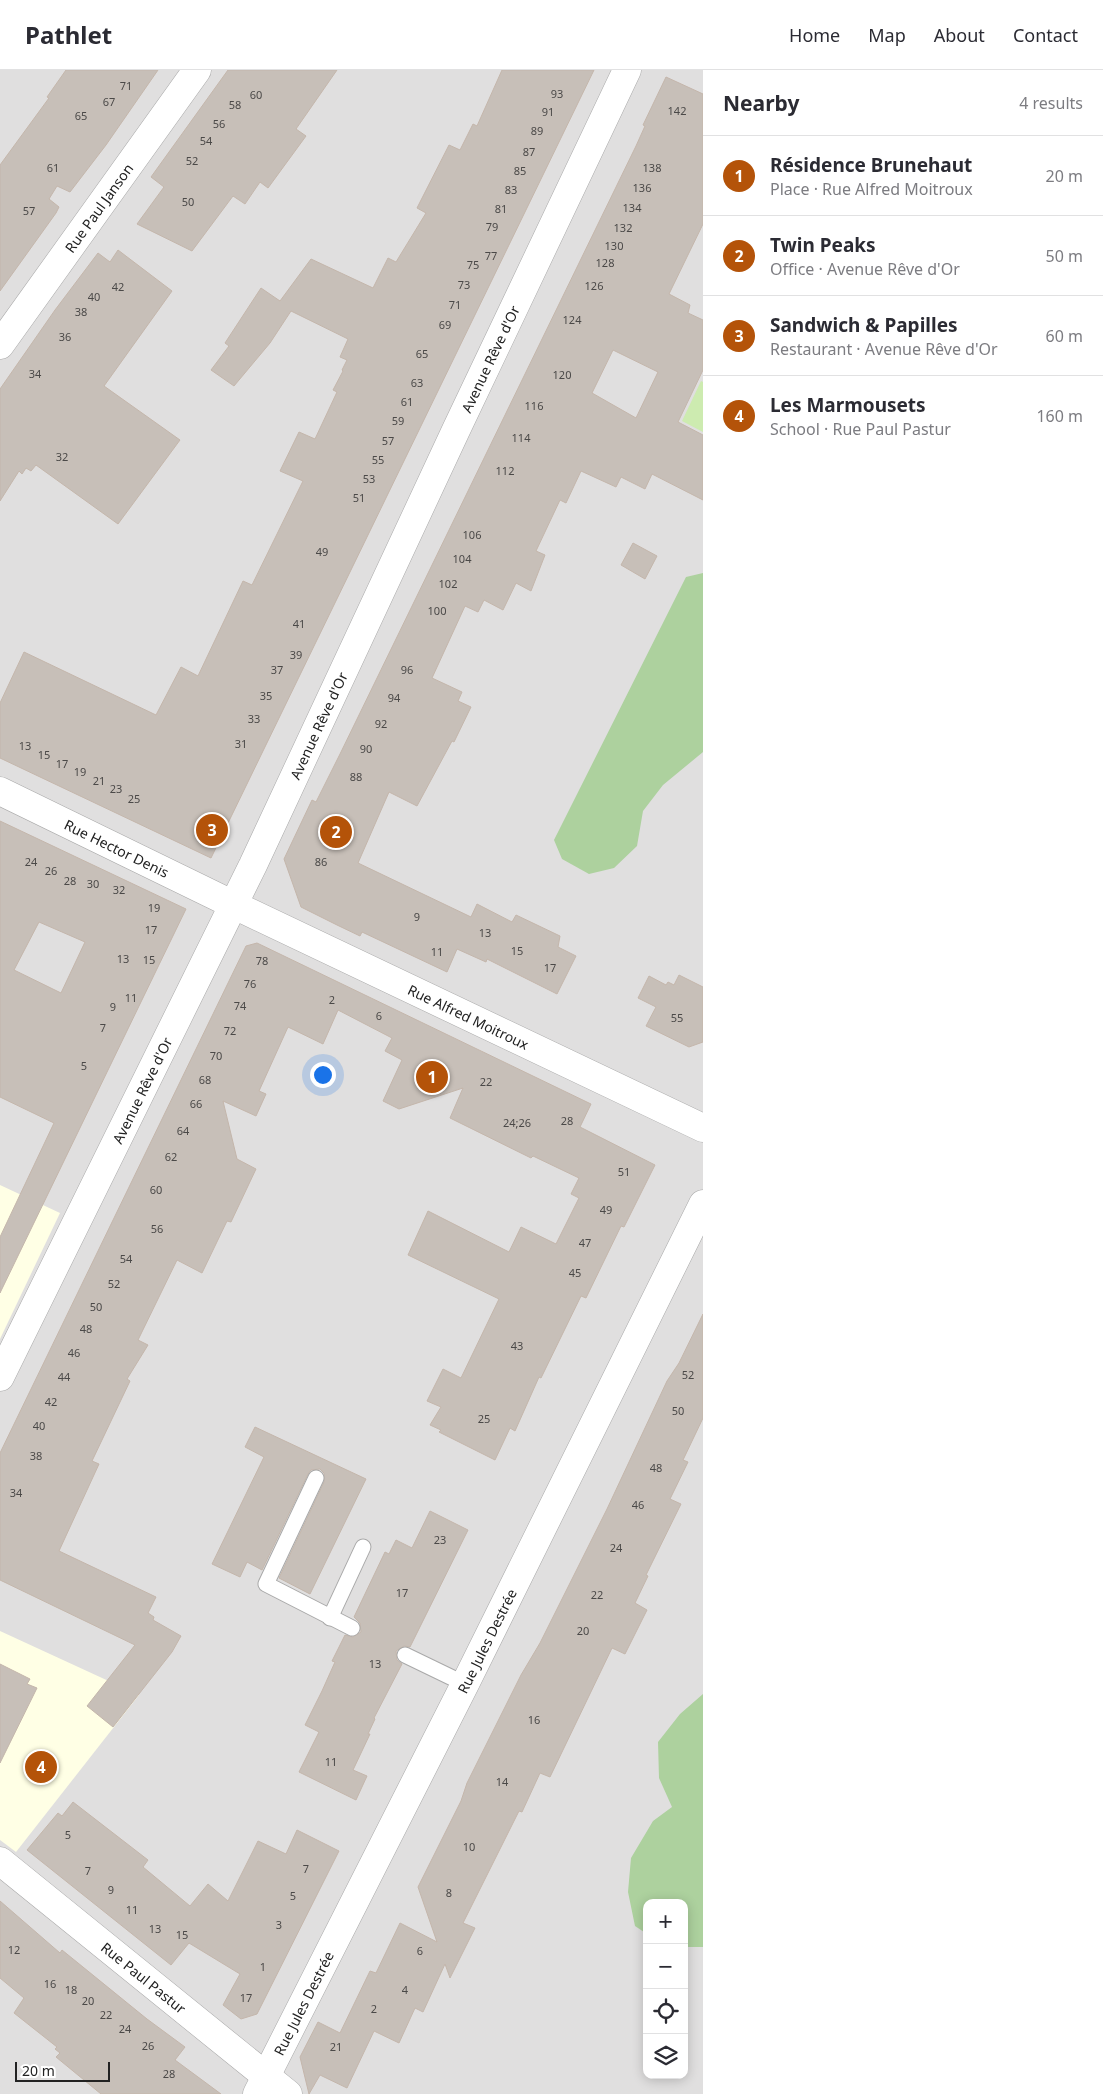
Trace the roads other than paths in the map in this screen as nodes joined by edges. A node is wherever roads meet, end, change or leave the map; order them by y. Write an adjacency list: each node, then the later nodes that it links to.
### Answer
1 (197, 70): 3 (street, Rue Paul Janson)
2 (627, 70): 5 (street, Avenue Rêve d'Or)
3 (0, 345)
4 (0, 792): 5 (street, Rue Hector Denis)
5 (234, 905): 6 (street, Rue Alfred Moitroux); 8 (street, Avenue Rêve d'Or)
6 (703, 1128)
7 (703, 1204): 14 (street, Rue Jules Destrée)
8 (0, 1377)
9 (316, 1478): 11 (lane)
10 (363, 1547): 11 (lane)
11 (330, 1618): 12 (lane)
12 (352, 1628)
13 (405, 1655): 14 (lane)
14 (465, 1684): 16 (street, Rue Jules Destrée)
15 (0, 1861): 16 (street, Rue Paul Pastur)
16 (261, 2085): 17 (street, Rue Paul Pastur)
17 (288, 2094)

